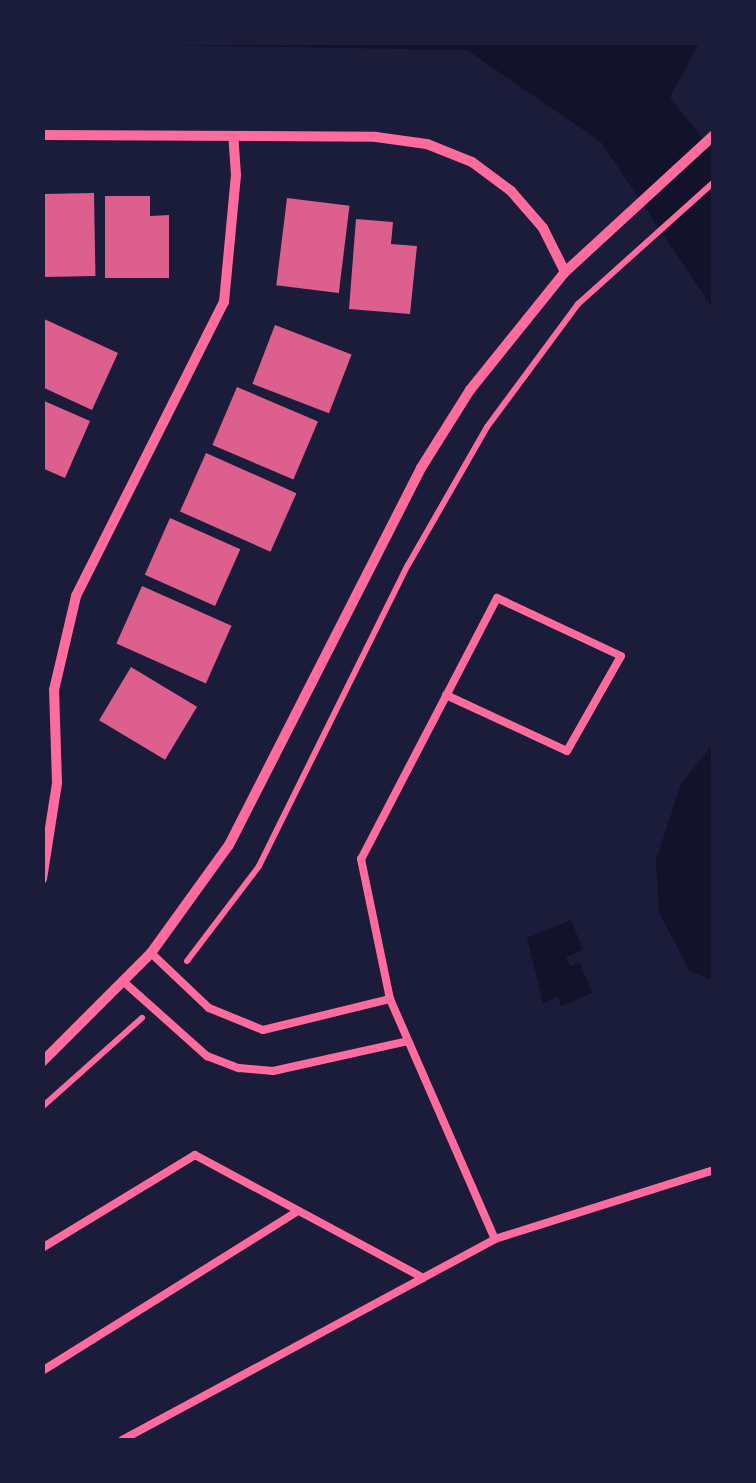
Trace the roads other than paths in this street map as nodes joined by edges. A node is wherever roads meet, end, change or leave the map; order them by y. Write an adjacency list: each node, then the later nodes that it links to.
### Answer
1 (42, 135): 2 (street)
2 (233, 136): 4 (street); 6 (street)
3 (710, 137): 4 (street)
4 (564, 272): 7 (street)
5 (446, 695): 5 (lane); 9 (lane)
6 (42, 879)
7 (151, 953): 8 (street); 9 (lane)
8 (125, 983): 10 (lane); 11 (street)
9 (390, 999): 10 (lane)
10 (408, 1041): 14 (lane)
11 (42, 1062)
12 (714, 1170): 14 (lane)
13 (298, 1211): 15 (lane); 16 (lane); 17 (lane)
14 (495, 1239): 16 (lane)
15 (42, 1248)
16 (423, 1278): 18 (lane)
17 (42, 1371)
18 (122, 1440)

